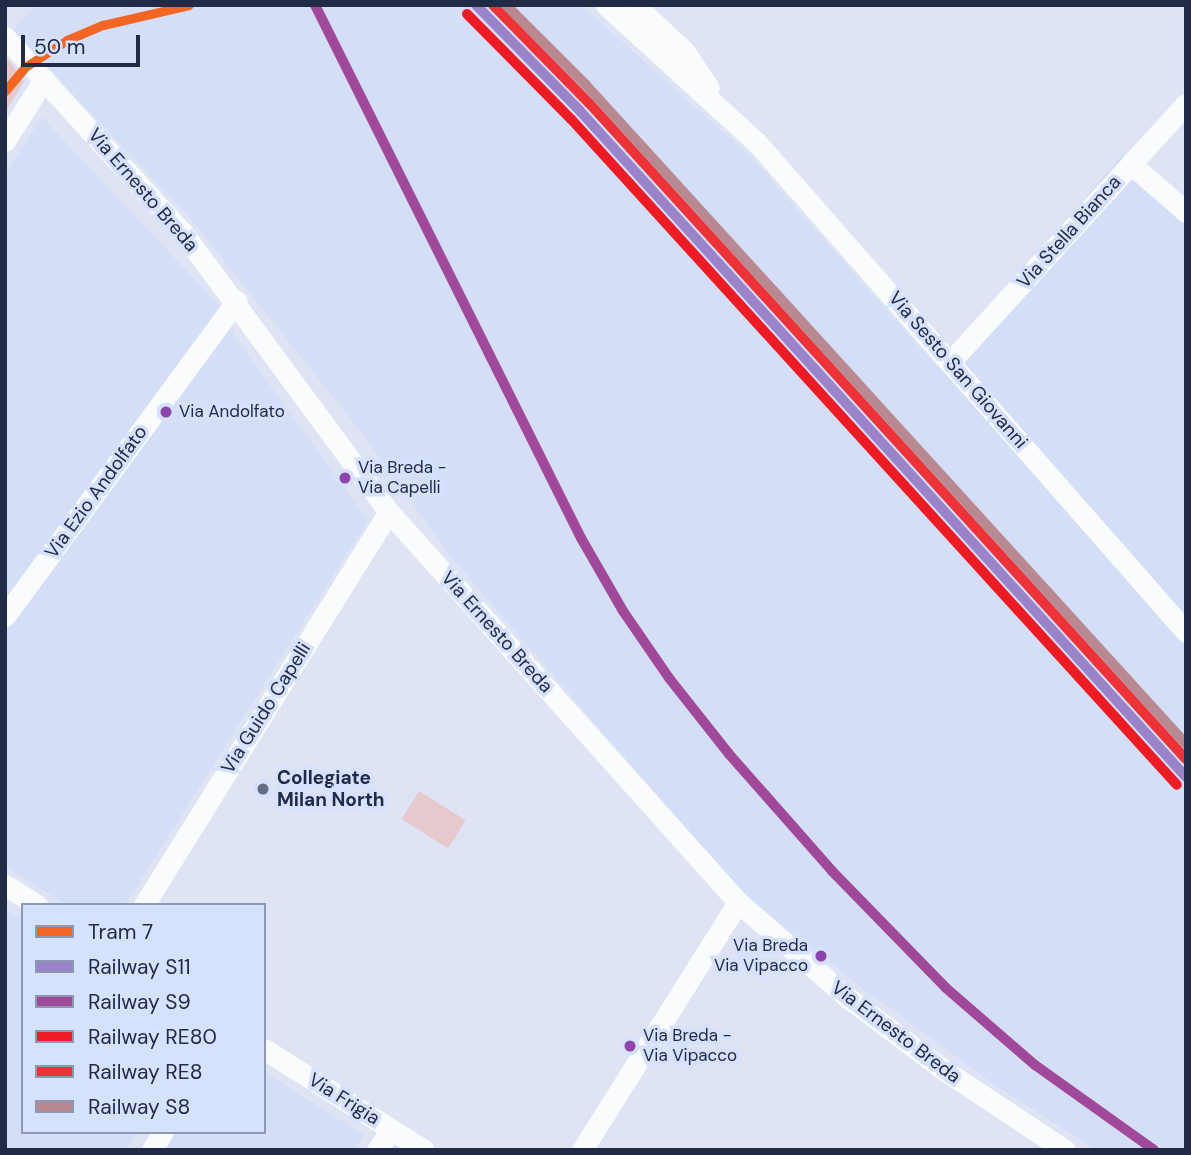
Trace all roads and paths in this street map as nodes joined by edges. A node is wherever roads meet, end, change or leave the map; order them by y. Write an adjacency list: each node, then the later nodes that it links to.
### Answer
1 (642, 7): 2 (street); 6 (street, Via Sesto San Giovanni)
2 (610, 9): 6 (street, Via Sesto San Giovanni)
3 (5, 37): 4 (street, Via Ernesto Breda)
4 (44, 79): 7 (street); 10 (street, Via Ernesto Breda)
5 (1186, 104): 8 (street, Via Stella Bianca)
6 (726, 113): 11 (street, Via Sesto San Giovanni)
7 (5, 141)
8 (1131, 164): 9 (street); 11 (street, Via Stella Bianca)
9 (1186, 212)
10 (236, 301): 12 (street, Via Ernesto Breda); 13 (street, Via Ezio Andolfato)
11 (951, 361): 14 (street, Via Sesto San Giovanni)
12 (389, 512): 16 (street, Via Ernesto Breda); 18 (street, Via Guido Capelli)
13 (5, 616)
14 (1186, 632)
15 (5, 885): 17 (street)
16 (738, 902): 22 (street, Via Ernesto Breda); 26 (street)
17 (34, 903)
18 (145, 903)
19 (266, 1050): 20 (street, Via Frigia)
20 (391, 1129): 24 (street); 25 (street, Via Frigia)
21 (162, 1134): 23 (street)
22 (1041, 1144): 27 (street, Via Ernesto Breda)
23 (152, 1150)
24 (377, 1150)
25 (424, 1150)
26 (582, 1150)
27 (1065, 1150)

